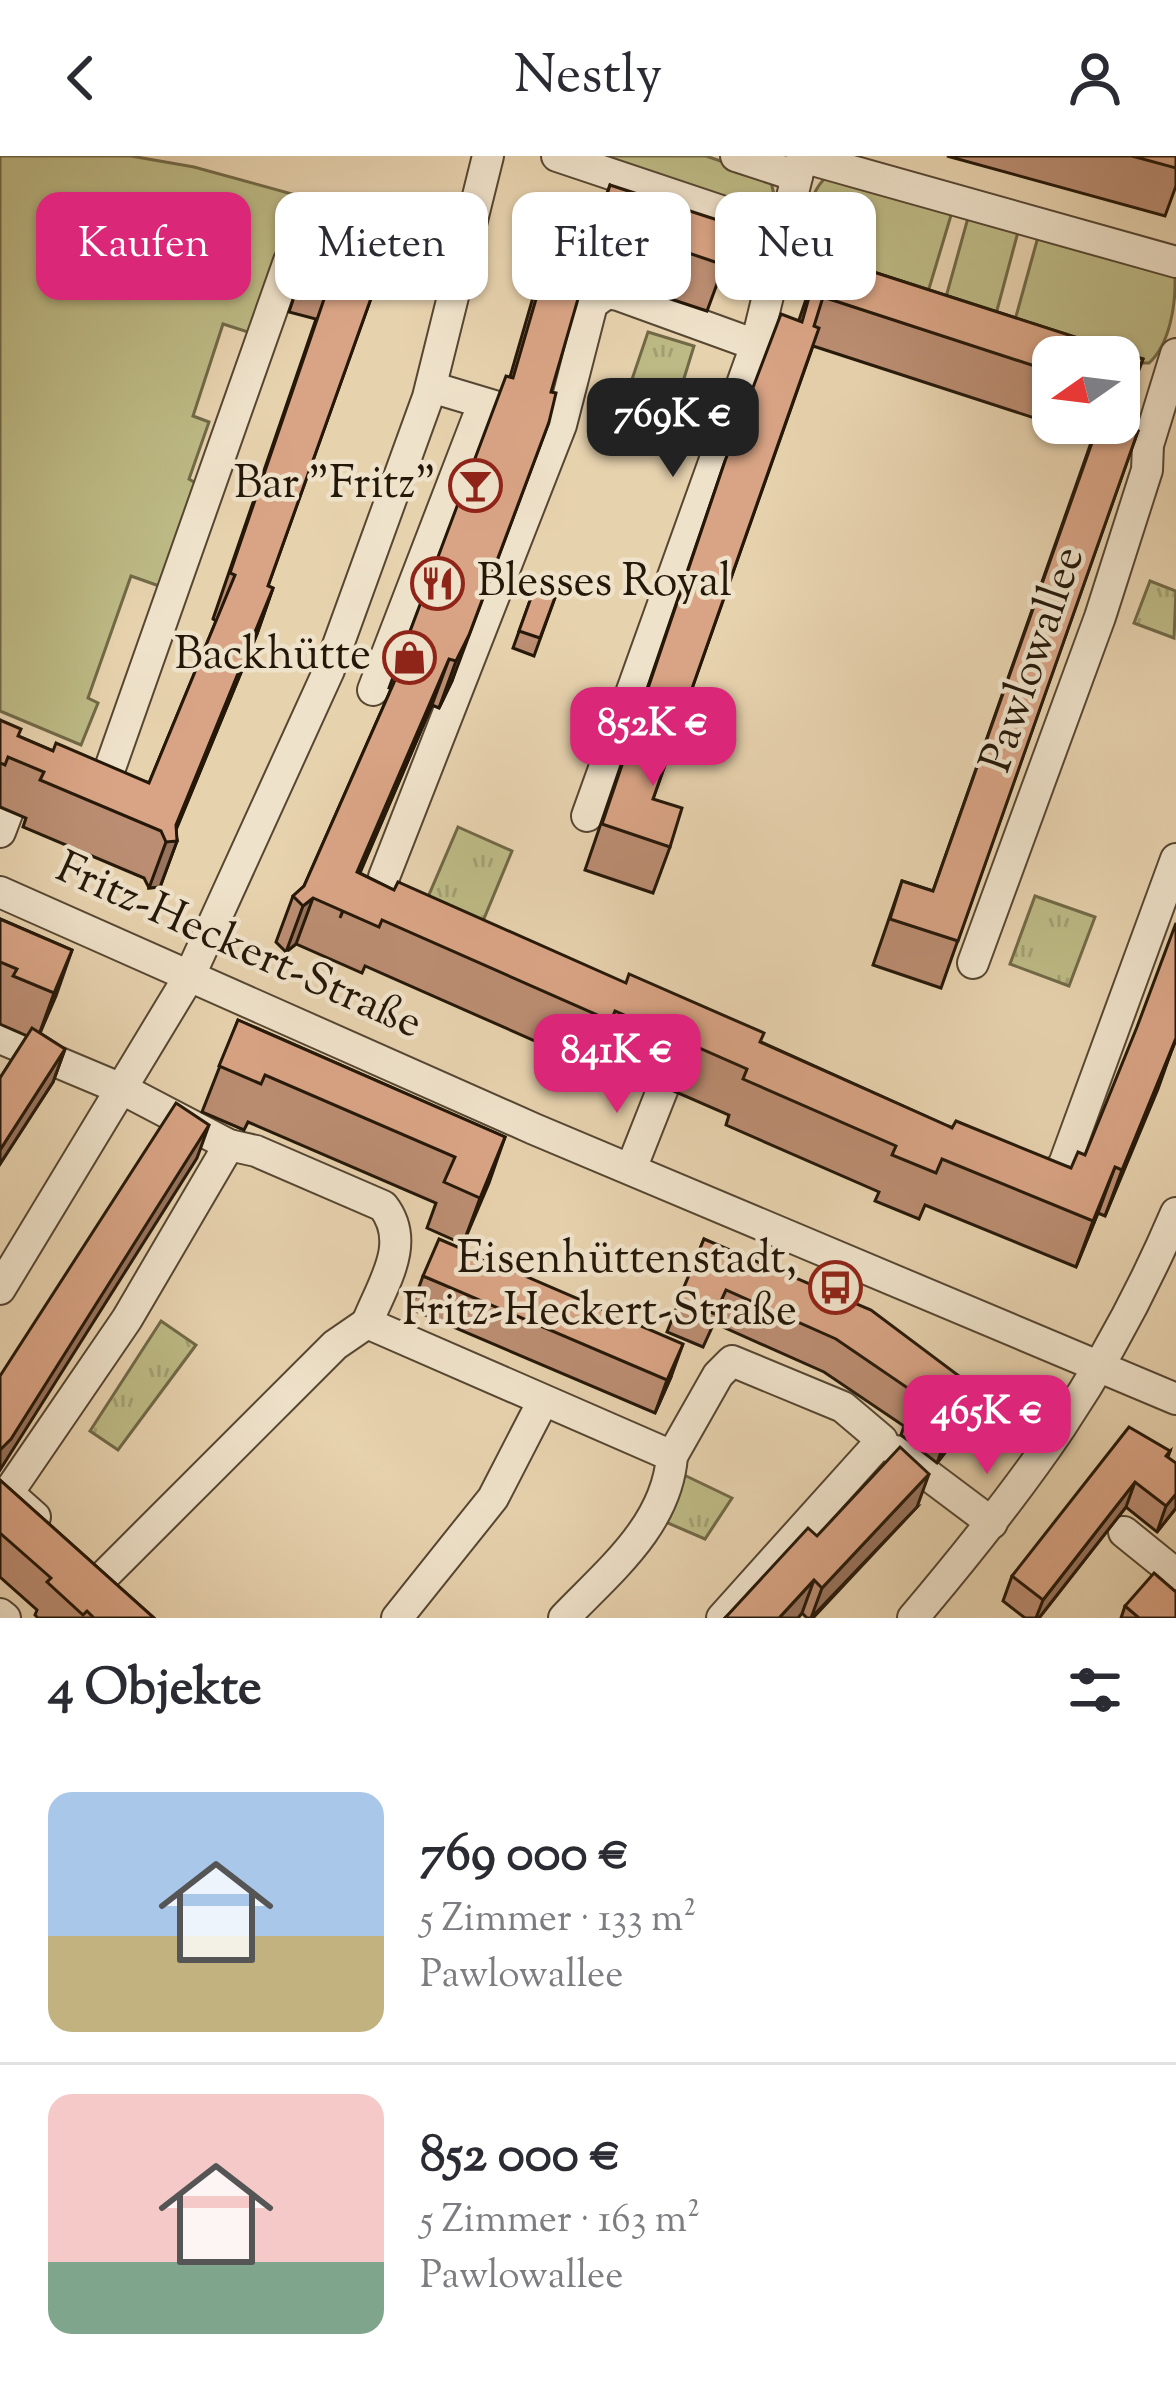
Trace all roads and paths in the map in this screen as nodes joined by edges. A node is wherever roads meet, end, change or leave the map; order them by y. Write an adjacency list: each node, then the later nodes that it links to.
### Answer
1 (488, 156): 5 (street)
2 (556, 156): 6 (street)
3 (736, 156): 4 (street)
4 (801, 163): 7 (street)
5 (480, 192)
6 (715, 218)
7 (1176, 262)
8 (275, 300): 17 (street)
9 (454, 300): 14 (street)
10 (767, 300): 11 (street)
11 (756, 345): 18 (street); 21 (street)
12 (1172, 368): 13 (street, Pawlowallee); 15 (street, Pawlowallee)
13 (1140, 371)
14 (431, 387): 16 (street); 16 (street)
15 (1161, 476): 22 (street, Pawlowallee)
16 (329, 670): 23 (street)
17 (67, 772)
18 (587, 816)
19 (1176, 859): 29 (street)
20 (0, 892): 23 (street, Fritz-Heckert-Straße)
21 (435, 930)
22 (973, 963)
23 (190, 975): 26 (street); 28 (street, Fritz-Heckert-Straße)
24 (3, 1046): 26 (street)
25 (663, 1088): 28 (street)
26 (124, 1090): 27 (street); 31 (street)
27 (229, 1145): 32 (street); 38 (street)
28 (632, 1169): 33 (street, Fritz-Heckert-Straße)
29 (990, 1169)
30 (1176, 1214): 33 (street)
31 (0, 1288)
32 (367, 1323): 35 (street); 43 (street)
33 (1103, 1368): 34 (street, Fritz-Heckert-Straße); 39 (street)
34 (1176, 1400)
35 (544, 1401): 37 (street); 44 (street)
36 (883, 1441): 37 (street); 39 (street); 46 (street)
37 (672, 1456): 45 (street)
38 (4, 1490): 41 (street)
39 (992, 1523): 47 (street)
40 (1124, 1532): 42 (street)
41 (53, 1534)
42 (1176, 1574)
43 (96, 1582)
44 (397, 1618)
45 (564, 1618)
46 (722, 1618)
47 (913, 1618)

